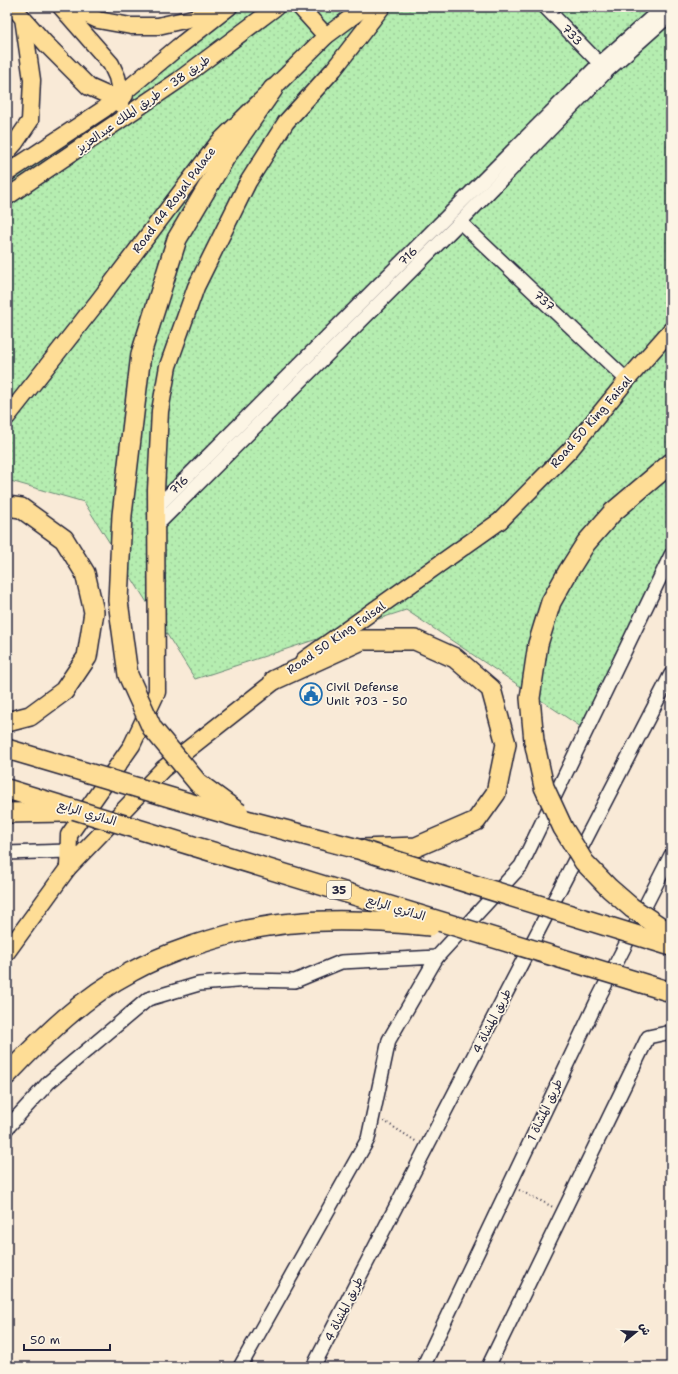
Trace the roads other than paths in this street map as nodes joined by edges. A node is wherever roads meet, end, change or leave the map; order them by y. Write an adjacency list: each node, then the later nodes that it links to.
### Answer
1 (61, 7): 15 (main road)
2 (70, 7): 9 (main road)
3 (276, 7): 16 (main road, طريق 38 - طريق الملك عبدالعزيز)
4 (300, 7): 12 (main road)
5 (365, 7): 12 (main road, Road 44 Royal Palace)
6 (382, 7): 27 (main road)
7 (545, 7): 13 (street, 733)
8 (663, 7): 13 (street, 716)
9 (227, 9): 15 (main road, طريق 38 - طريق الملك عبدالعزيز)
10 (18, 12): 15 (main road); 18 (main road)
11 (671, 14): 13 (street)
12 (326, 36): 14 (main road, Road 44 Royal Palace)
13 (603, 67): 21 (street); 27 (street, 716)
14 (273, 90): 24 (main road, Road 44 Royal Palace); 37 (highway, bridge)
15 (121, 95): 16 (main road); 17 (main road); 19 (main road, طريق 38 - طريق الملك عبدالعزيز)
16 (155, 96): 17 (main road, طريق 38 - طريق الملك عبدالعزيز)
17 (106, 129): 20 (main road, طريق 38 - طريق الملك عبدالعزيز)
18 (7, 152)
19 (7, 172)
20 (7, 197)
21 (460, 222): 23 (street, 737); 28 (street)
22 (671, 330): 23 (main road, Road 50 King Faisal)
23 (627, 380): 31 (main road, Road 50 King Faisal)
24 (7, 417)
25 (671, 463): 44 (highway, bridge)
26 (7, 506): 32 (highway)
27 (156, 508): 28 (main road)
28 (156, 526): 39 (main road)
29 (671, 555): 47 (street)
30 (671, 674): 53 (street, طريق المشاة 4)
31 (274, 680): 38 (highway); 42 (main road, Road 50 King Faisal)
32 (7, 722)
33 (7, 750): 37 (highway, bridge)
34 (7, 788): 36 (highway, الدائري الرابع / 35, bridge)
35 (7, 812): 36 (highway, bridge)
36 (85, 812): 43 (highway, الدائري الرابع / 35, bridge)
37 (250, 821): 38 (highway, bridge)
38 (358, 849): 45 (highway, bridge)
39 (68, 851): 40 (street); 42 (main road)
40 (7, 853)
41 (671, 855): 54 (street, طريق المشاة 1)
42 (68, 868): 46 (main road, Road 50 King Faisal)
43 (469, 930): 48 (highway, الدائري الرابع / 35, bridge); 50 (highway, bridge)
44 (671, 934)
45 (671, 946)
46 (7, 952)
47 (437, 957): 51 (street); 52 (street)
48 (671, 992)
49 (671, 1032): 55 (street)
50 (7, 1075)
51 (7, 1128)
52 (240, 1367)
53 (313, 1367)
54 (423, 1367)
55 (488, 1367)

